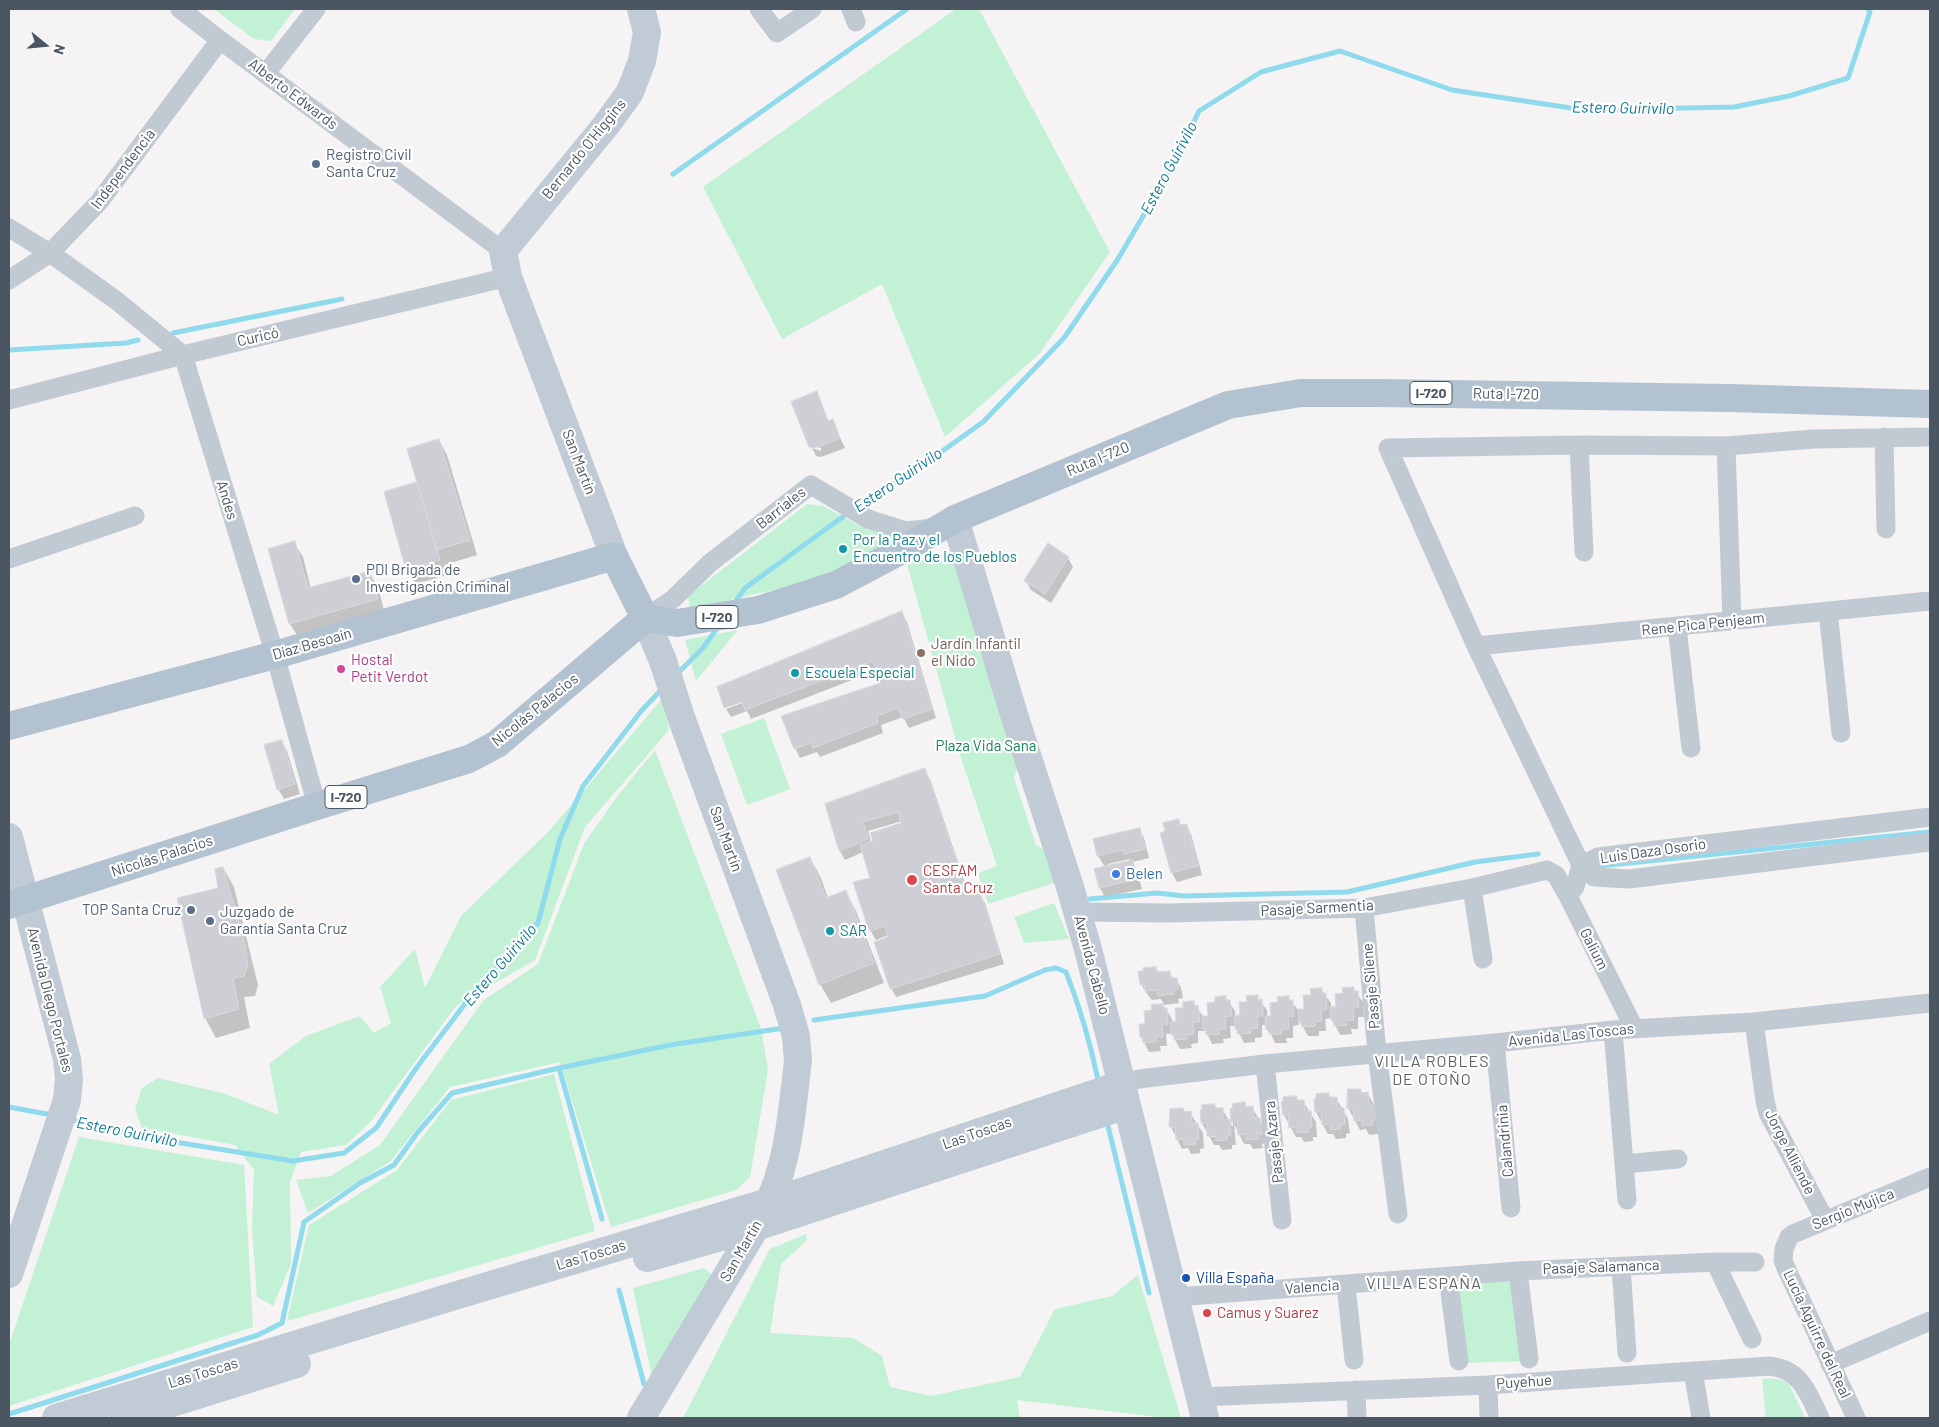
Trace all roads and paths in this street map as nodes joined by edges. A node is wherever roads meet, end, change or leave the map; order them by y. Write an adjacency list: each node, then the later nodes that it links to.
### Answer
1 (316, 9): 7 (street)
2 (642, 9): 9 (street, Bernardo O'Higgins)
3 (759, 9): 4 (street)
4 (812, 9)
5 (187, 11): 6 (street, Alberto Edwards)
6 (220, 40): 7 (street, Alberto Edwards); 10 (street, Independencia)
7 (266, 73): 9 (street, Alberto Edwards)
8 (9, 228): 10 (street)
9 (503, 251): 11 (street, San Martín)
10 (50, 253): 12 (street, Independencia); 13 (street)
11 (508, 277): 13 (street, Curicó); 24 (street, San Martín)
12 (9, 280)
13 (183, 355): 14 (street, Curicó); 32 (street, Andes)
14 (9, 400)
15 (1930, 404): 21 (main road, Ruta I-720 / I-720)
16 (1884, 437): 17 (street); 19 (street); 22 (street)
17 (1930, 437)
18 (1578, 445): 19 (street); 23 (street); 31 (street)
19 (1726, 446): 29 (street)
20 (135, 516): 25 (street)
21 (946, 524): 28 (main road, I-720); 28 (street, Barriales); 46 (street, Avenida Cabello)
22 (1886, 529)
23 (1584, 552)
24 (614, 556): 28 (main road, San Martín); 32 (main road, Díaz Besoaín)
25 (9, 559)
26 (1930, 601): 27 (street, Rene Pica Penjeam)
27 (1828, 611): 29 (street, Rene Pica Penjeam); 34 (street)
28 (644, 618): 36 (main road, Nicolás Palacios / I-720); 60 (street, San Martín)
29 (1732, 621): 30 (street, Rene Pica Penjeam)
30 (1677, 626): 31 (street, Rene Pica Penjeam); 35 (street)
31 (1476, 646): 40 (street)
32 (275, 655): 33 (main road, Díaz Besoaín); 36 (street, Andes)
33 (9, 726)
34 (1841, 733)
35 (1691, 748)
36 (317, 806): 44 (main road, Nicolás Palacios / I-720)
37 (1930, 817): 40 (street, Luis Daza Osorio)
38 (9, 837): 44 (street, Avenida Diego Portales)
39 (1930, 842): 40 (street, Luis Daza Osorio)
40 (1581, 865): 43 (street)
41 (1552, 872): 42 (street, Pasaje Sarmentia); 43 (street, Galium)
42 (1472, 888): 45 (street, Pasaje Sarmentia); 47 (street)
43 (1568, 896): 50 (street, Galium)
44 (17, 902): 71 (street, Avenida Diego Portales)
45 (1364, 908): 46 (street, Pasaje Sarmentia); 53 (street, Pasaje Silene)
46 (1078, 912): 55 (street, Avenida Cabello)
47 (1483, 958)
48 (1930, 1003): 49 (street, Avenida Las Toscas)
49 (1754, 1022): 50 (street, Avenida Las Toscas); 64 (street, Jorge Alliende)
50 (1634, 1028): 51 (street, Avenida Las Toscas)
51 (1613, 1030): 52 (street, Avenida Las Toscas); 57 (street)
52 (1495, 1043): 53 (street, Avenida Las Toscas); 61 (street, Calandrinia)
53 (1377, 1053): 54 (street, Avenida Las Toscas); 62 (street, Pasaje Silene)
54 (1265, 1064): 55 (street, Avenida Las Toscas); 63 (street, Pasaje Azara)
55 (1125, 1094): 60 (street, Las Toscas); 65 (street, Las Toscas); 74 (street, Avenida Cabello)
56 (1678, 1159): 57 (street)
57 (1624, 1164): 59 (street)
58 (1930, 1178): 64 (street, Sergio Mujica)
59 (1627, 1200)
60 (769, 1202): 65 (street, San Martín); 87 (street, Las Toscas)
61 (1511, 1208)
62 (1398, 1214)
63 (1282, 1220)
64 (1825, 1220): 66 (street, Sergio Mujica)
65 (756, 1227): 86 (street, Las Toscas); 89 (street, San Martín)
66 (1784, 1249): 81 (street, Lucía Aguirre del Real)
67 (1715, 1262): 68 (street, Pasaje Salamanca); 69 (street, Pasaje Salamanca); 76 (street)
68 (1755, 1262)
69 (1621, 1267): 70 (street, Pasaje Salamanca); 77 (street)
70 (1518, 1271): 72 (street, Pasaje Salamanca); 78 (street)
71 (9, 1274)
72 (1448, 1277): 73 (street, Valencia); 80 (street)
73 (1346, 1285): 74 (street, Valencia); 79 (street)
74 (1176, 1297): 85 (street, Avenida Cabello)
75 (1930, 1322): 81 (street)
76 (1752, 1339)
77 (1628, 1353)
78 (1529, 1359)
79 (1354, 1360)
80 (1459, 1361)
81 (1830, 1364): 94 (street, Lucía Aguirre del Real)
82 (1693, 1370): 83 (street, Puyehue); 92 (street); 93 (street, Puyehue)
83 (1488, 1384): 84 (street, Puyehue); 91 (street)
84 (1356, 1390): 85 (street, Puyehue); 90 (street)
85 (1203, 1408)
86 (152, 1414): 88 (street, Las Toscas)
87 (56, 1418)
88 (124, 1418)
89 (641, 1418)
90 (1357, 1418)
91 (1489, 1418)
92 (1701, 1418)
93 (1820, 1418)
94 (1856, 1418)

